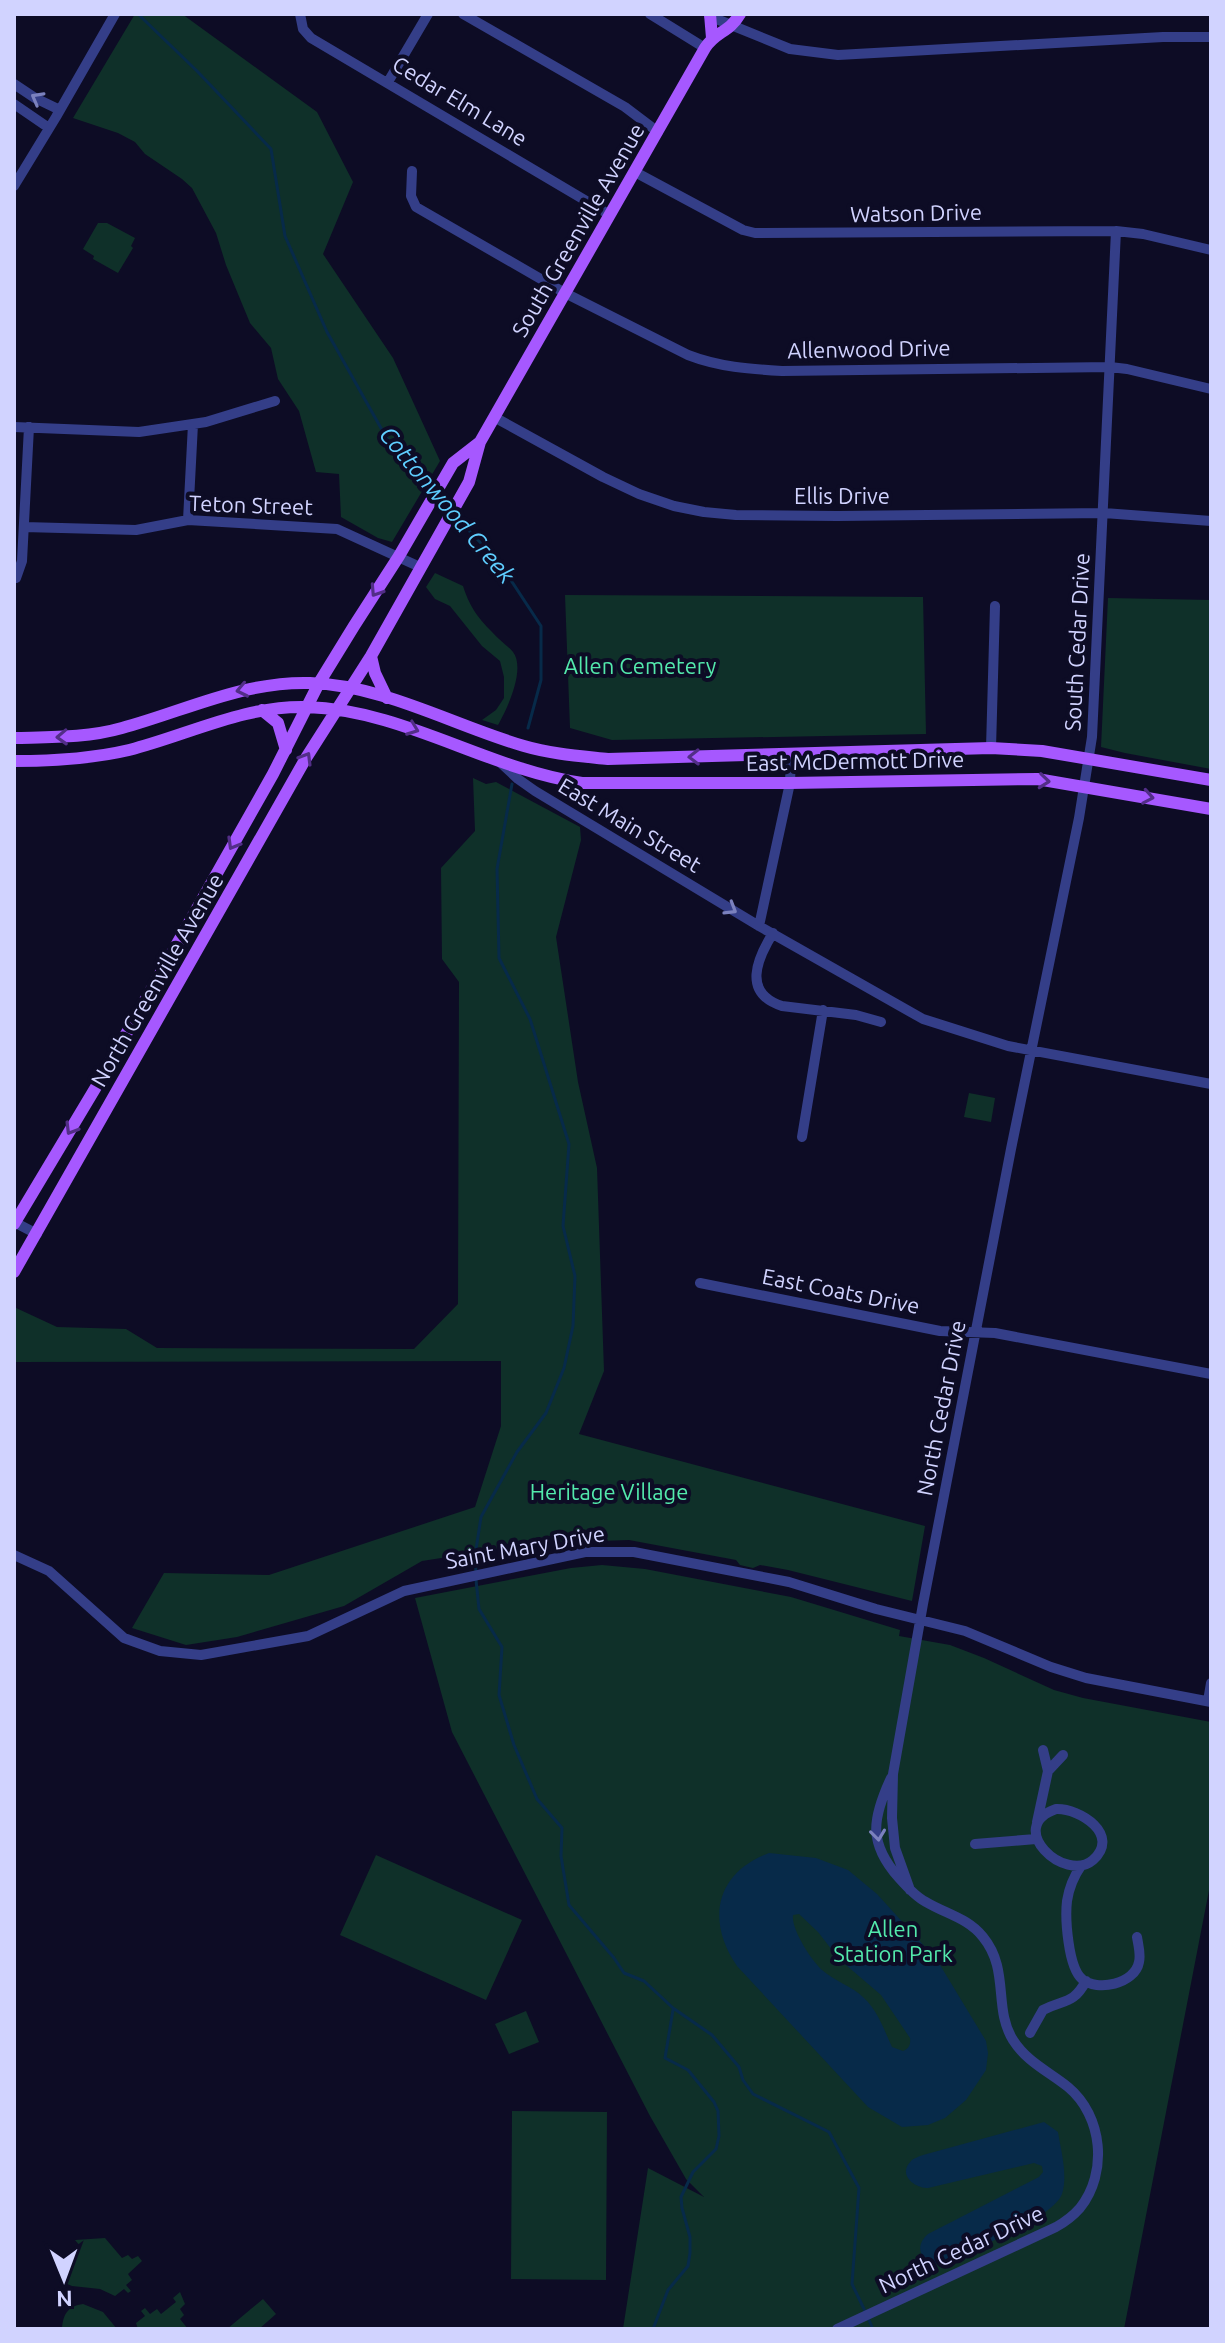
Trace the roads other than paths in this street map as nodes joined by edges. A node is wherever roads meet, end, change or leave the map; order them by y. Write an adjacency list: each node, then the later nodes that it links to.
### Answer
1 (300, 14): 10 (street, Cedar Elm Lane)
2 (428, 14): 10 (street)
3 (463, 14): 15 (street)
4 (650, 14): 9 (street)
5 (709, 15): 7 (street); 9 (main road)
6 (114, 16): 13 (street)
7 (737, 20): 8 (street); 9 (main road)
8 (1211, 37)
9 (708, 43): 15 (main road, South Greenville Avenue)
10 (388, 82): 19 (street, Cedar Elm Lane)
11 (14, 84): 13 (street, one-way to 11)
12 (14, 104): 14 (street)
13 (60, 110): 14 (street)
14 (49, 128): 18 (street)
15 (658, 132): 17 (main road, South Greenville Avenue)
16 (412, 171): 22 (street, Allenwood Drive)
17 (635, 172): 19 (main road, South Greenville Avenue); 20 (street, Watson Drive)
18 (14, 186)
19 (610, 215): 22 (main road, South Greenville Avenue)
20 (1116, 231): 21 (street, Watson Drive); 23 (street, South Cedar Drive)
21 (1211, 250)
22 (565, 293): 23 (street, Allenwood Drive); 26 (main road, South Greenville Avenue)
23 (1110, 367): 24 (street, Allenwood Drive); 31 (street, South Cedar Drive)
24 (1211, 389)
25 (275, 401): 27 (street)
26 (494, 417): 30 (main road, South Greenville Avenue); 31 (street, Ellis Drive)
27 (193, 424): 29 (street); 32 (street)
28 (14, 427): 29 (street)
29 (29, 427): 34 (street)
30 (480, 442): 35 (main road, South Greenville Avenue); 36 (main road, South Greenville Avenue)
31 (1104, 513): 33 (street, Ellis Drive); 52 (street, South Cedar Drive)
32 (188, 520): 34 (street, Teton Street); 35 (street, Teton Street)
33 (1211, 521)
34 (24, 527): 37 (street)
35 (399, 556): 36 (street, Teton Street); 40 (main road, South Greenville Avenue, one-way to 40)
36 (420, 567): 39 (main road, South Greenville Avenue)
37 (16, 578)
38 (995, 606): 48 (street)
39 (371, 656): 41 (main road, South Greenville Avenue); 42 (main road)
40 (319, 683): 41 (main road); 43 (main road, South Greenville Avenue); 46 (main road, one-way to 46)
41 (350, 689): 42 (main road); 44 (main road, South Greenville Avenue)
42 (387, 698): 51 (main road, East McDermott Drive, one-way to 42)
43 (308, 707): 44 (main road, East Main Street); 45 (main road, East Main Street); 49 (main road, North Greenville Avenue)
44 (338, 709): 54 (main road, East Main Street, one-way to 54); 67 (main road, North Greenville Avenue, one-way to 44)
45 (262, 710): 49 (main road); 50 (main road, East Main Street)
46 (109, 732): 47 (main road, one-way to 47); 50 (main road)
47 (14, 738)
48 (991, 748): 51 (main road, East McDermott Drive); 52 (main road, East McDermott Drive)
49 (286, 750): 66 (main road, North Greenville Avenue, one-way to 66)
50 (114, 753): 53 (main road, East Main Street)
51 (791, 755): 56 (street)
52 (1088, 759): 55 (main road, East McDermott Drive); 57 (street, South Cedar Drive)
53 (14, 761)
54 (500, 762): 56 (main road, East McDermott Drive); 59 (street, East Main Street, one-way to 59)
55 (1211, 780)
56 (790, 783): 57 (main road, East McDermott Drive, one-way to 57); 59 (street)
57 (1084, 786): 58 (main road, East McDermott Drive, one-way to 58); 63 (street, South Cedar Drive)
58 (1211, 809)
59 (759, 926): 60 (street, East Main Street)
60 (773, 933): 61 (street); 63 (street, East Main Street)
61 (823, 1010): 62 (street); 65 (street)
62 (881, 1022)
63 (1033, 1051): 64 (street, East Main Street); 70 (street, North Cedar Drive)
64 (1211, 1084)
65 (802, 1137)
66 (14, 1223): 67 (street)
67 (37, 1234): 68 (main road, North Greenville Avenue)
68 (14, 1272)
69 (700, 1283): 70 (street, East Coats Drive)
70 (976, 1333): 71 (street, East Coats Drive); 73 (street, North Cedar Drive)
71 (1211, 1374)
72 (14, 1555): 73 (street, Saint Mary Drive)
73 (920, 1620): 75 (street, Saint Mary Drive); 79 (street, North Cedar Drive)
74 (1211, 1683): 75 (street)
75 (1209, 1701)
76 (1043, 1750): 78 (street)
77 (1063, 1755): 78 (street)
78 (1048, 1771): 80 (street)
79 (893, 1774): 83 (street, North Cedar Drive); 83 (street, North Cedar Drive, one-way to 83)
80 (1036, 1833): 81 (street); 82 (street); 82 (street)
81 (975, 1844)
82 (1081, 1866): 85 (street)
83 (910, 1890): 87 (street, North Cedar Drive)
84 (1137, 1937): 85 (street)
85 (1086, 1981): 86 (street)
86 (1030, 2033)
87 (837, 2329)

